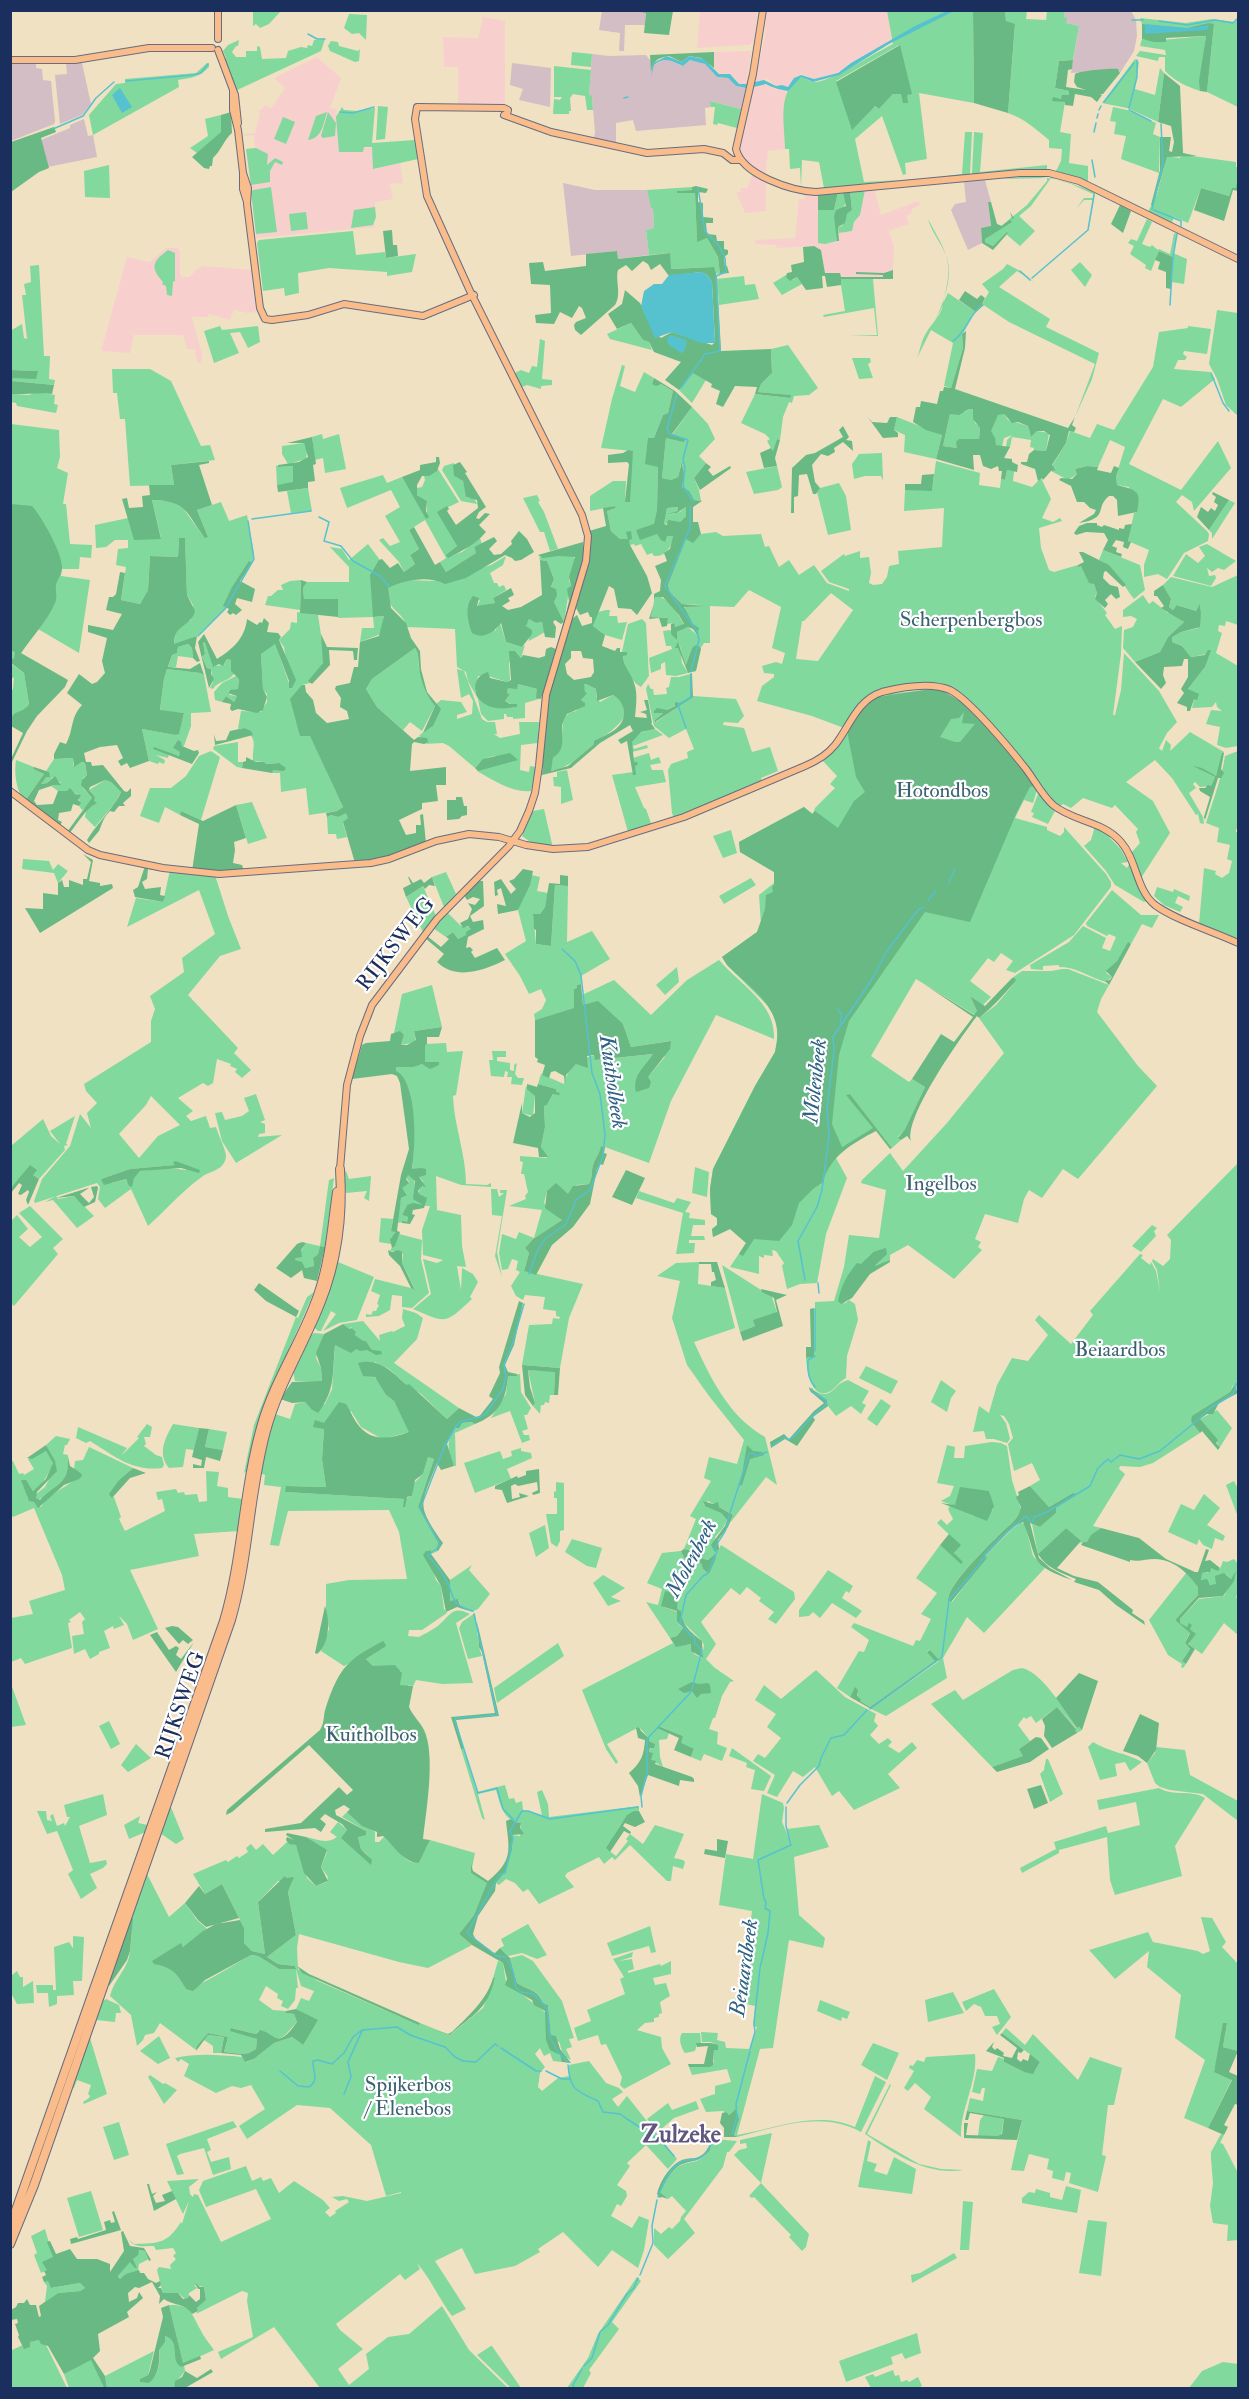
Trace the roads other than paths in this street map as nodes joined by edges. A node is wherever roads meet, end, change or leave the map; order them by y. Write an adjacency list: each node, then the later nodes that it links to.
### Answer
1 (218, 10): 3 (main road)
2 (762, 10): 5 (main road)
3 (215, 49): 4 (main road); 7 (main road)
4 (10, 60)
5 (733, 155): 6 (main road); 7 (main road, RIJKSWEG)
6 (1239, 259)
7 (472, 293): 9 (main road, RIJKSWEG)
8 (10, 791): 9 (main road)
9 (514, 839): 10 (main road); 11 (main road, RIJKSWEG)
10 (1239, 943)
11 (340, 1169): 12 (highway, RIJKSWEG); 13 (highway, RIJKSWEG)
12 (10, 2227)
13 (10, 2244)

